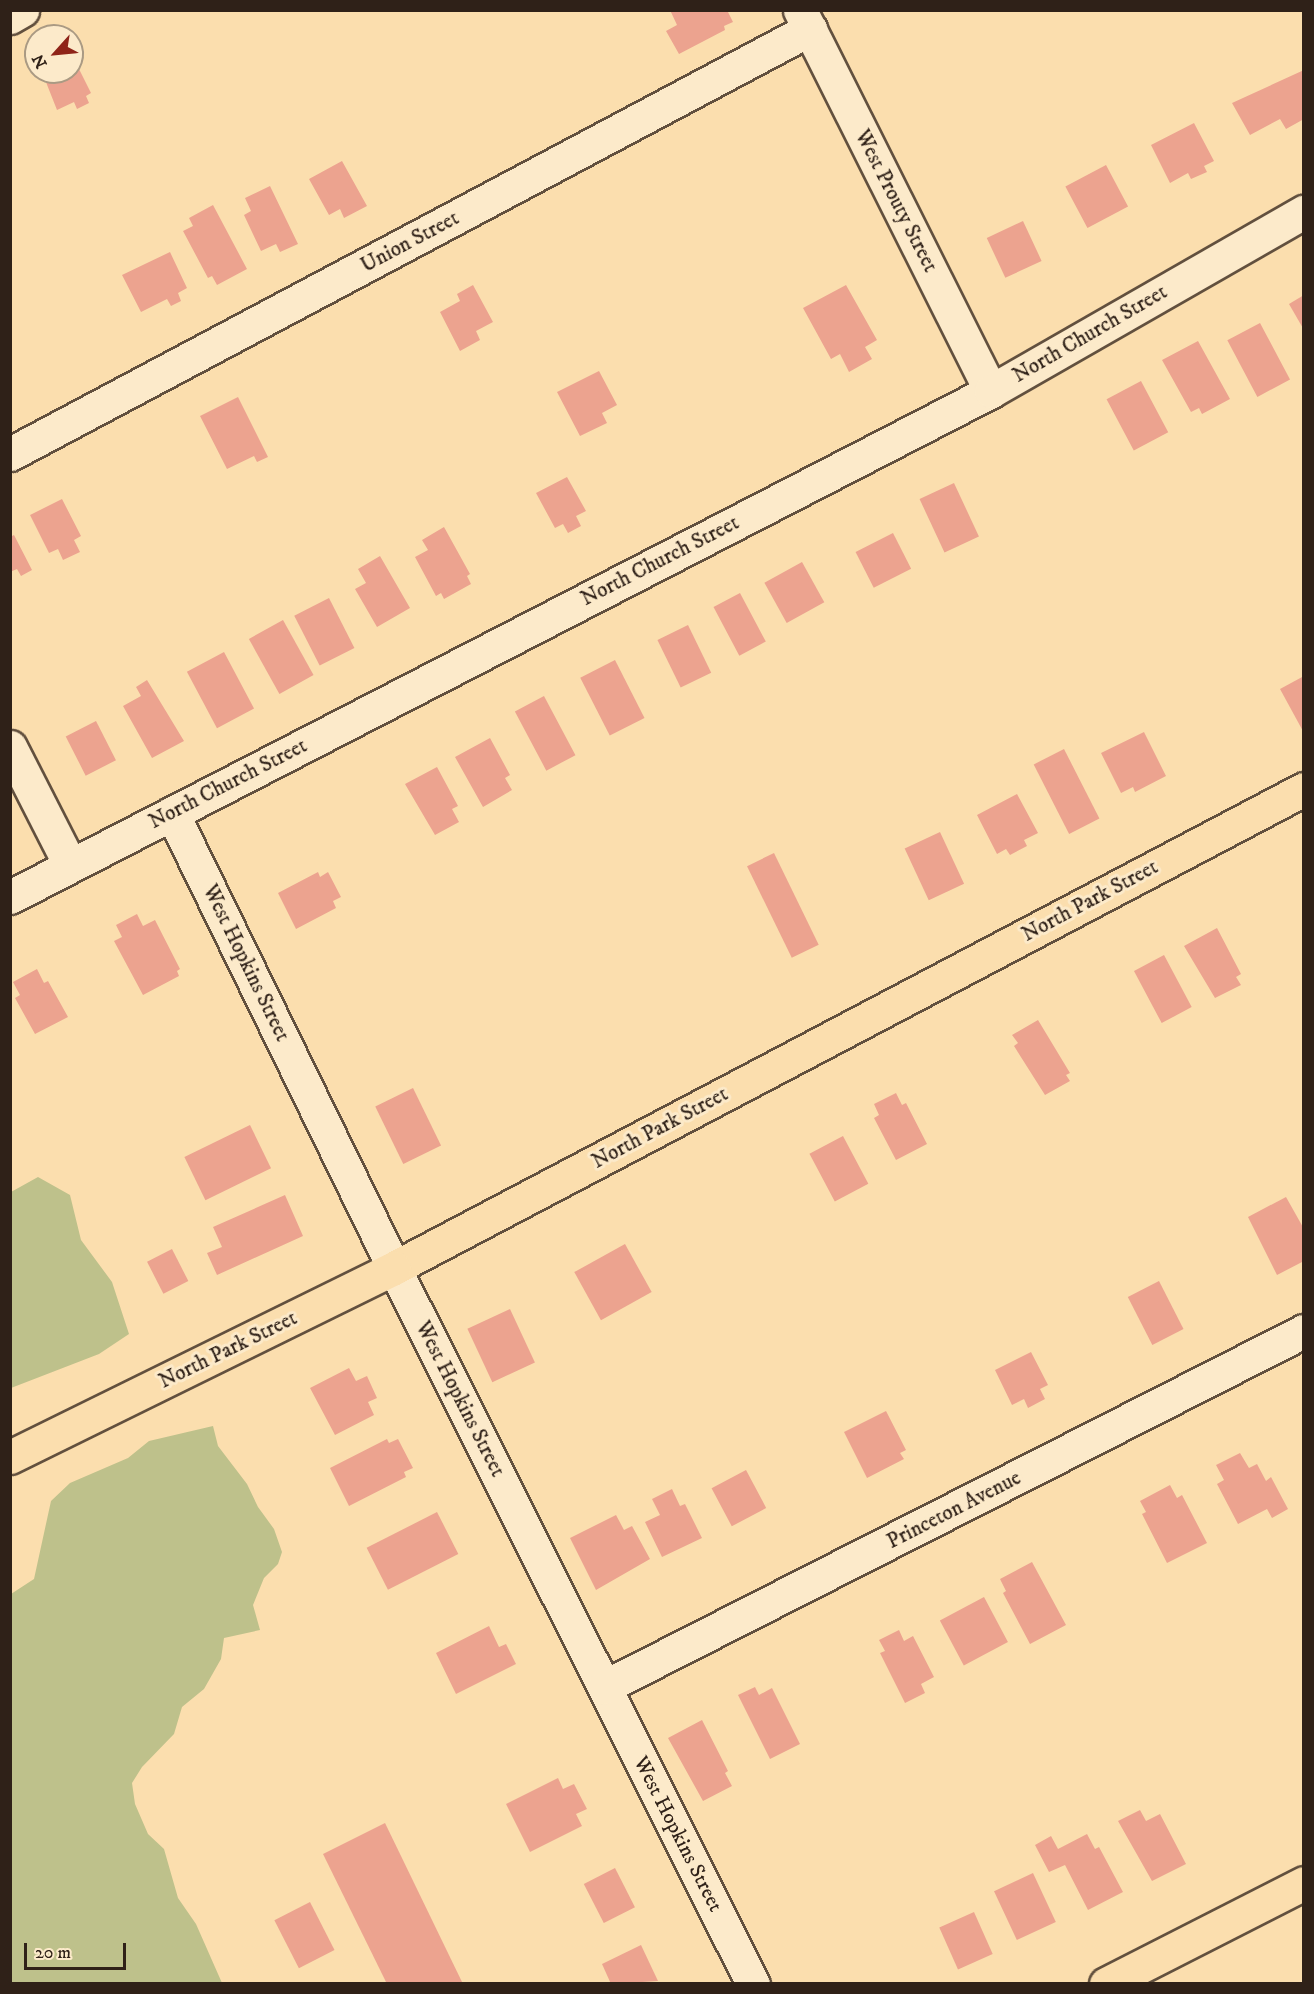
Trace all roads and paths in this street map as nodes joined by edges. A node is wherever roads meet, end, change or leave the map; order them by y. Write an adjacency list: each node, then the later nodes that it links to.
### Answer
1 (22, 10): 2 (street)
2 (10, 17)
3 (805, 20): 5 (street, West Prouty Street); 6 (street, Union Street)
4 (1304, 212): 5 (street, North Church Street)
5 (991, 391): 9 (street, North Church Street)
6 (10, 454)
7 (10, 747): 10 (street)
8 (1304, 789): 12 (main road, North Park Street)
9 (172, 813): 10 (street, North Church Street); 12 (street, West Hopkins Street)
10 (70, 865): 11 (street, North Church Street)
11 (10, 897)
12 (394, 1268): 14 (main road, North Park Street); 15 (street, West Hopkins Street)
13 (1304, 1331): 15 (street, Princeton Avenue)
14 (10, 1456)
15 (604, 1687): 17 (street, West Hopkins Street)
16 (1304, 1883): 18 (main road)
17 (753, 1983)
18 (1106, 1983)

